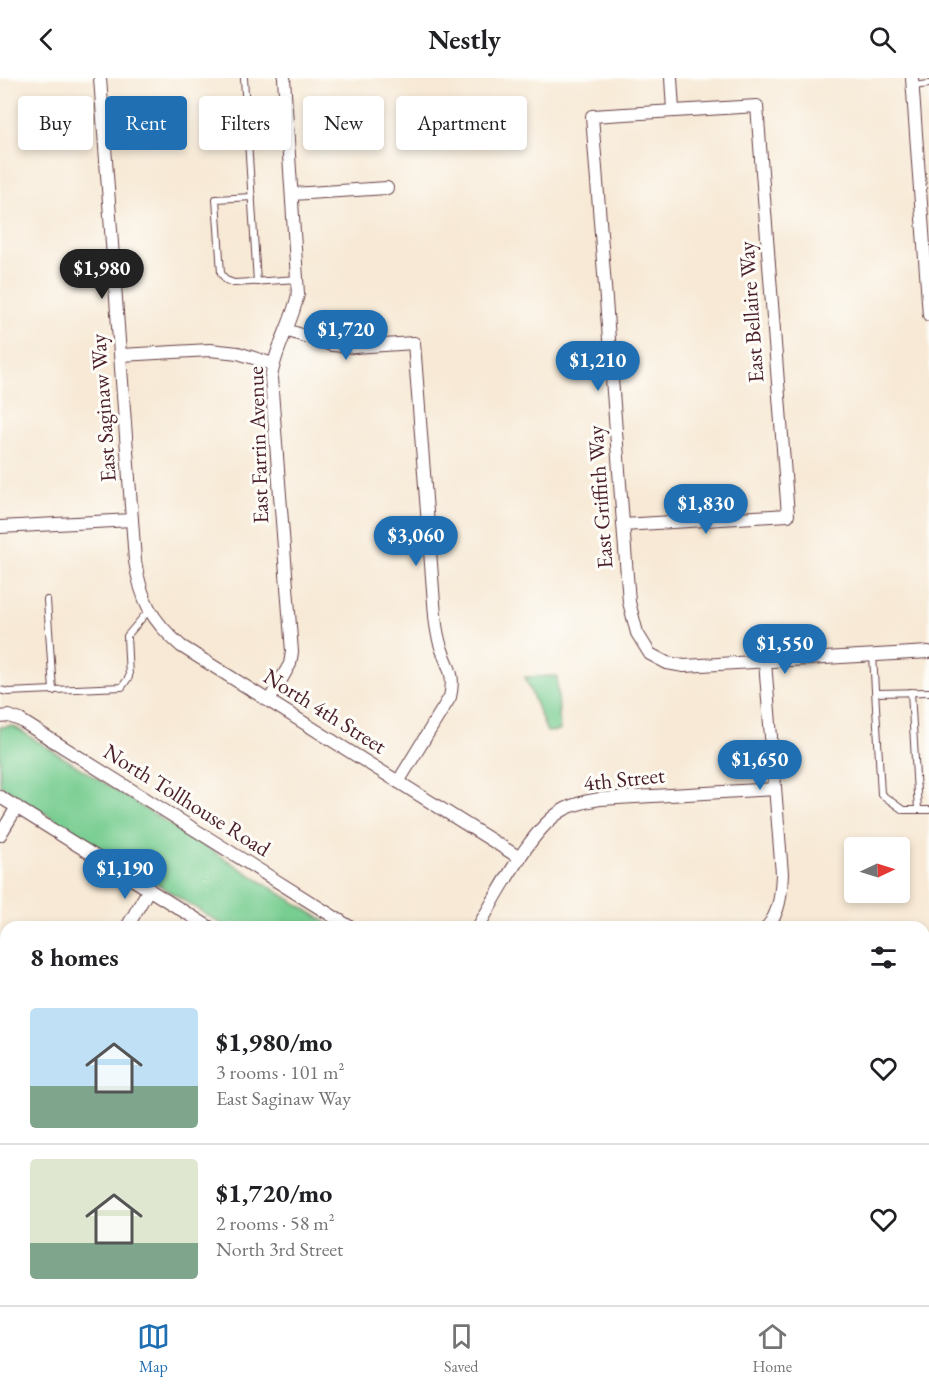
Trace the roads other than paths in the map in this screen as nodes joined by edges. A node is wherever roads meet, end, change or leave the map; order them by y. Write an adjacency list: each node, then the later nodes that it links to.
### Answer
1 (100, 78): 16 (street, East Saginaw Way)
2 (244, 78): 11 (lane)
3 (284, 78): 10 (street, East Farrin Avenue)
4 (671, 78): 7 (street)
5 (912, 82): 6 (lane); 8 (street)
6 (929, 84)
7 (673, 110): 19 (street, East Griffith Way); 19 (street, East Bellaire Way)
8 (924, 169): 14 (street)
9 (387, 188): 10 (street)
10 (292, 194): 12 (street, East Farrin Avenue)
11 (252, 197): 13 (lane); 13 (lane)
12 (298, 279): 13 (lane); 15 (street, East Farrin Avenue)
13 (257, 282)
14 (929, 315)
15 (286, 330): 17 (street, East Farrin Avenue); 33 (street)
16 (121, 355): 17 (street); 18 (street, East Saginaw Way)
17 (273, 364): 31 (street, East Farrin Avenue)
18 (132, 520): 20 (street); 22 (street, North 4th Street)
19 (623, 525): 25 (street, East Griffith Way)
20 (0, 527)
21 (46, 600): 27 (lane)
22 (149, 610): 27 (lane); 31 (street, North 4th Street)
23 (929, 652): 24 (street)
24 (873, 655): 25 (street); 30 (lane)
25 (765, 662): 34 (street)
26 (0, 690): 27 (lane)
27 (53, 691)
28 (911, 692): 29 (lane); 30 (lane); 37 (lane)
29 (929, 692)
30 (876, 693): 37 (lane)
31 (269, 701): 33 (street, North 4th Street)
32 (0, 717): 44 (street, North Tollhouse Road)
33 (398, 782): 40 (street, North 4th Street)
34 (775, 789): 40 (street, 4th Street); 46 (street)
35 (0, 797): 36 (street)
36 (17, 807): 39 (street); 41 (street)
37 (918, 810): 38 (lane)
38 (929, 810)
39 (0, 835)
40 (520, 858): 45 (street)
41 (149, 889): 42 (street); 43 (street)
42 (130, 921)
43 (200, 921)
44 (340, 921)
45 (482, 921)
46 (772, 921)

